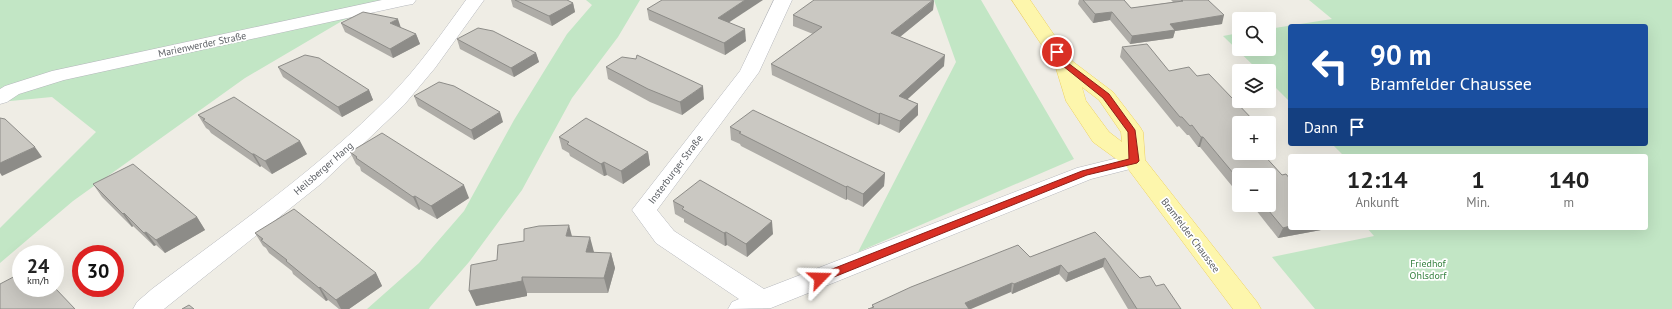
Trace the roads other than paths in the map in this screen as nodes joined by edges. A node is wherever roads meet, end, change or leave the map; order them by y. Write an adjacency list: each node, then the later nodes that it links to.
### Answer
1 (407, 0): 6 (street, Marienwerder Straße)
2 (475, 0): 9 (street, Heilsberger Hang)
3 (783, 0): 8 (street, Insterburger Straße)
4 (1021, 0): 5 (main road, Bramfelder Chaussee)
5 (1066, 64): 7 (main road, Bramfelder Chaussee); 7 (main road, Bramfelder Chaussee)
6 (0, 98)
7 (1134, 161): 8 (street); 10 (main road, Bramfelder Chaussee)
8 (751, 305)
9 (146, 309)
10 (1248, 309)

